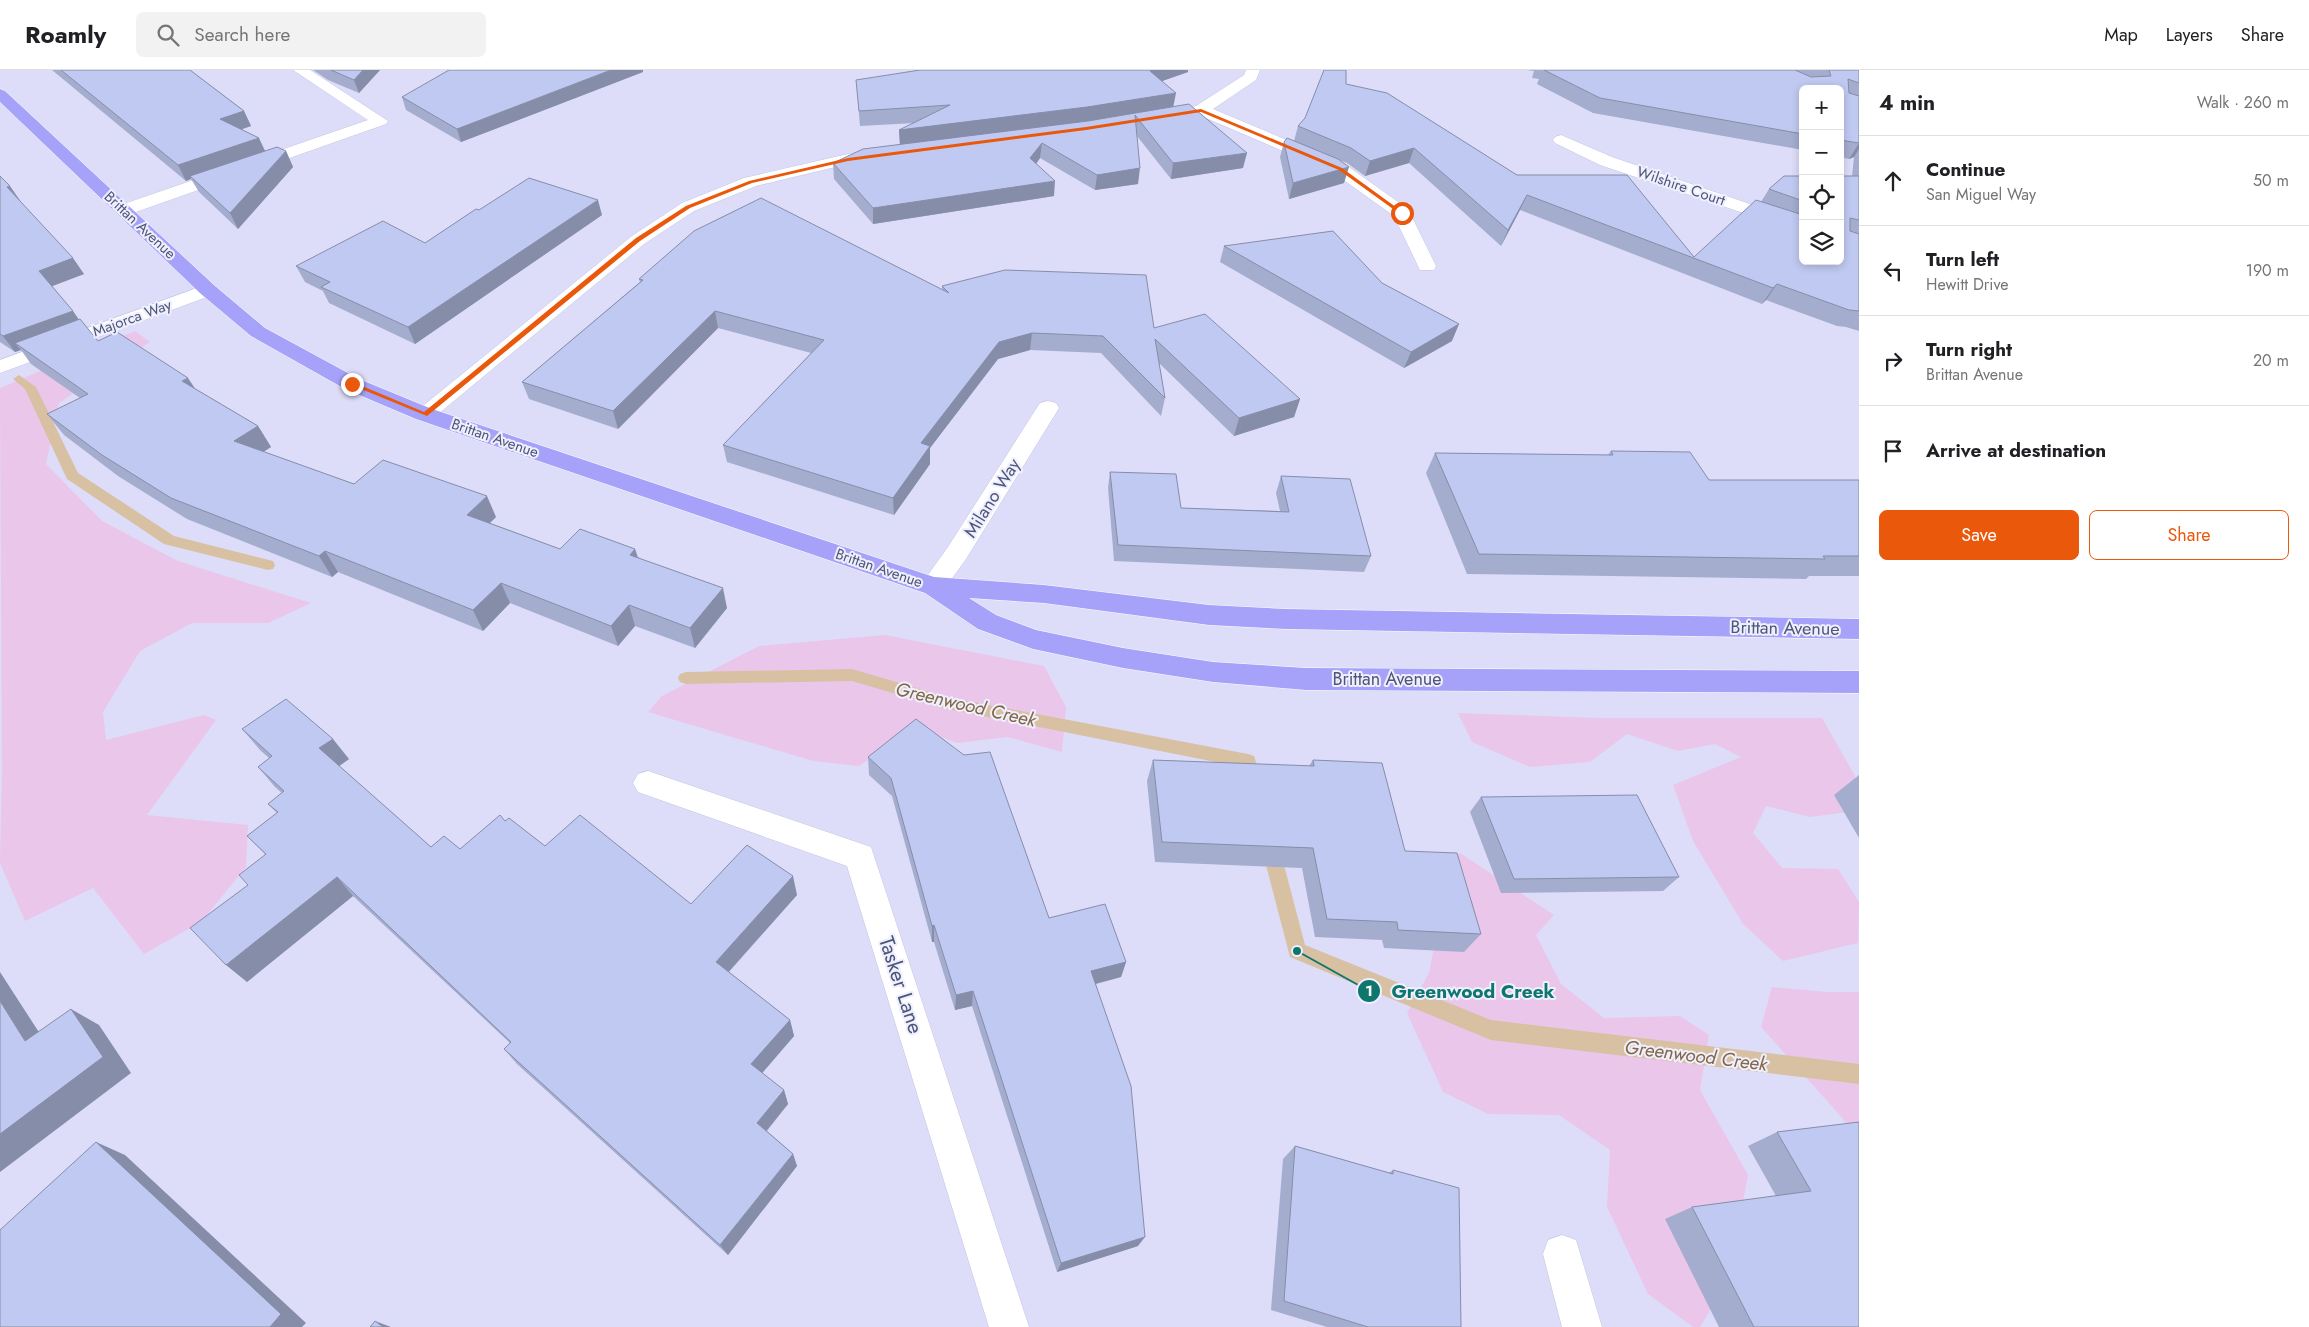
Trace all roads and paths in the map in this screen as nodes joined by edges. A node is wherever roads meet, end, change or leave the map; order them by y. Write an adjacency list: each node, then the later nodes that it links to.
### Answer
1 (300, 70): 8 (street)
2 (1253, 70): 4 (street)
3 (0, 94): 8 (main road, Brittan Avenue)
4 (1201, 110): 5 (street); 10 (street)
5 (1144, 120)
6 (1561, 140): 9 (street, Wilshire Court)
7 (886, 154): 14 (street)
8 (124, 210): 11 (main road, Brittan Avenue)
9 (1799, 227)
10 (1427, 266)
11 (208, 290): 12 (street, Majorca Way); 14 (main road, Brittan Avenue)
12 (0, 368)
13 (1048, 408): 15 (street, Milano Way)
14 (424, 414): 15 (main road, Brittan Avenue)
15 (933, 586): 16 (main road, Brittan Avenue); 17 (main road, Brittan Avenue)
16 (1859, 629)
17 (1859, 682)
18 (648, 783): 20 (street, Tasker Lane)
19 (1562, 1254): 21 (street)
20 (1009, 1327)
21 (1582, 1327)

